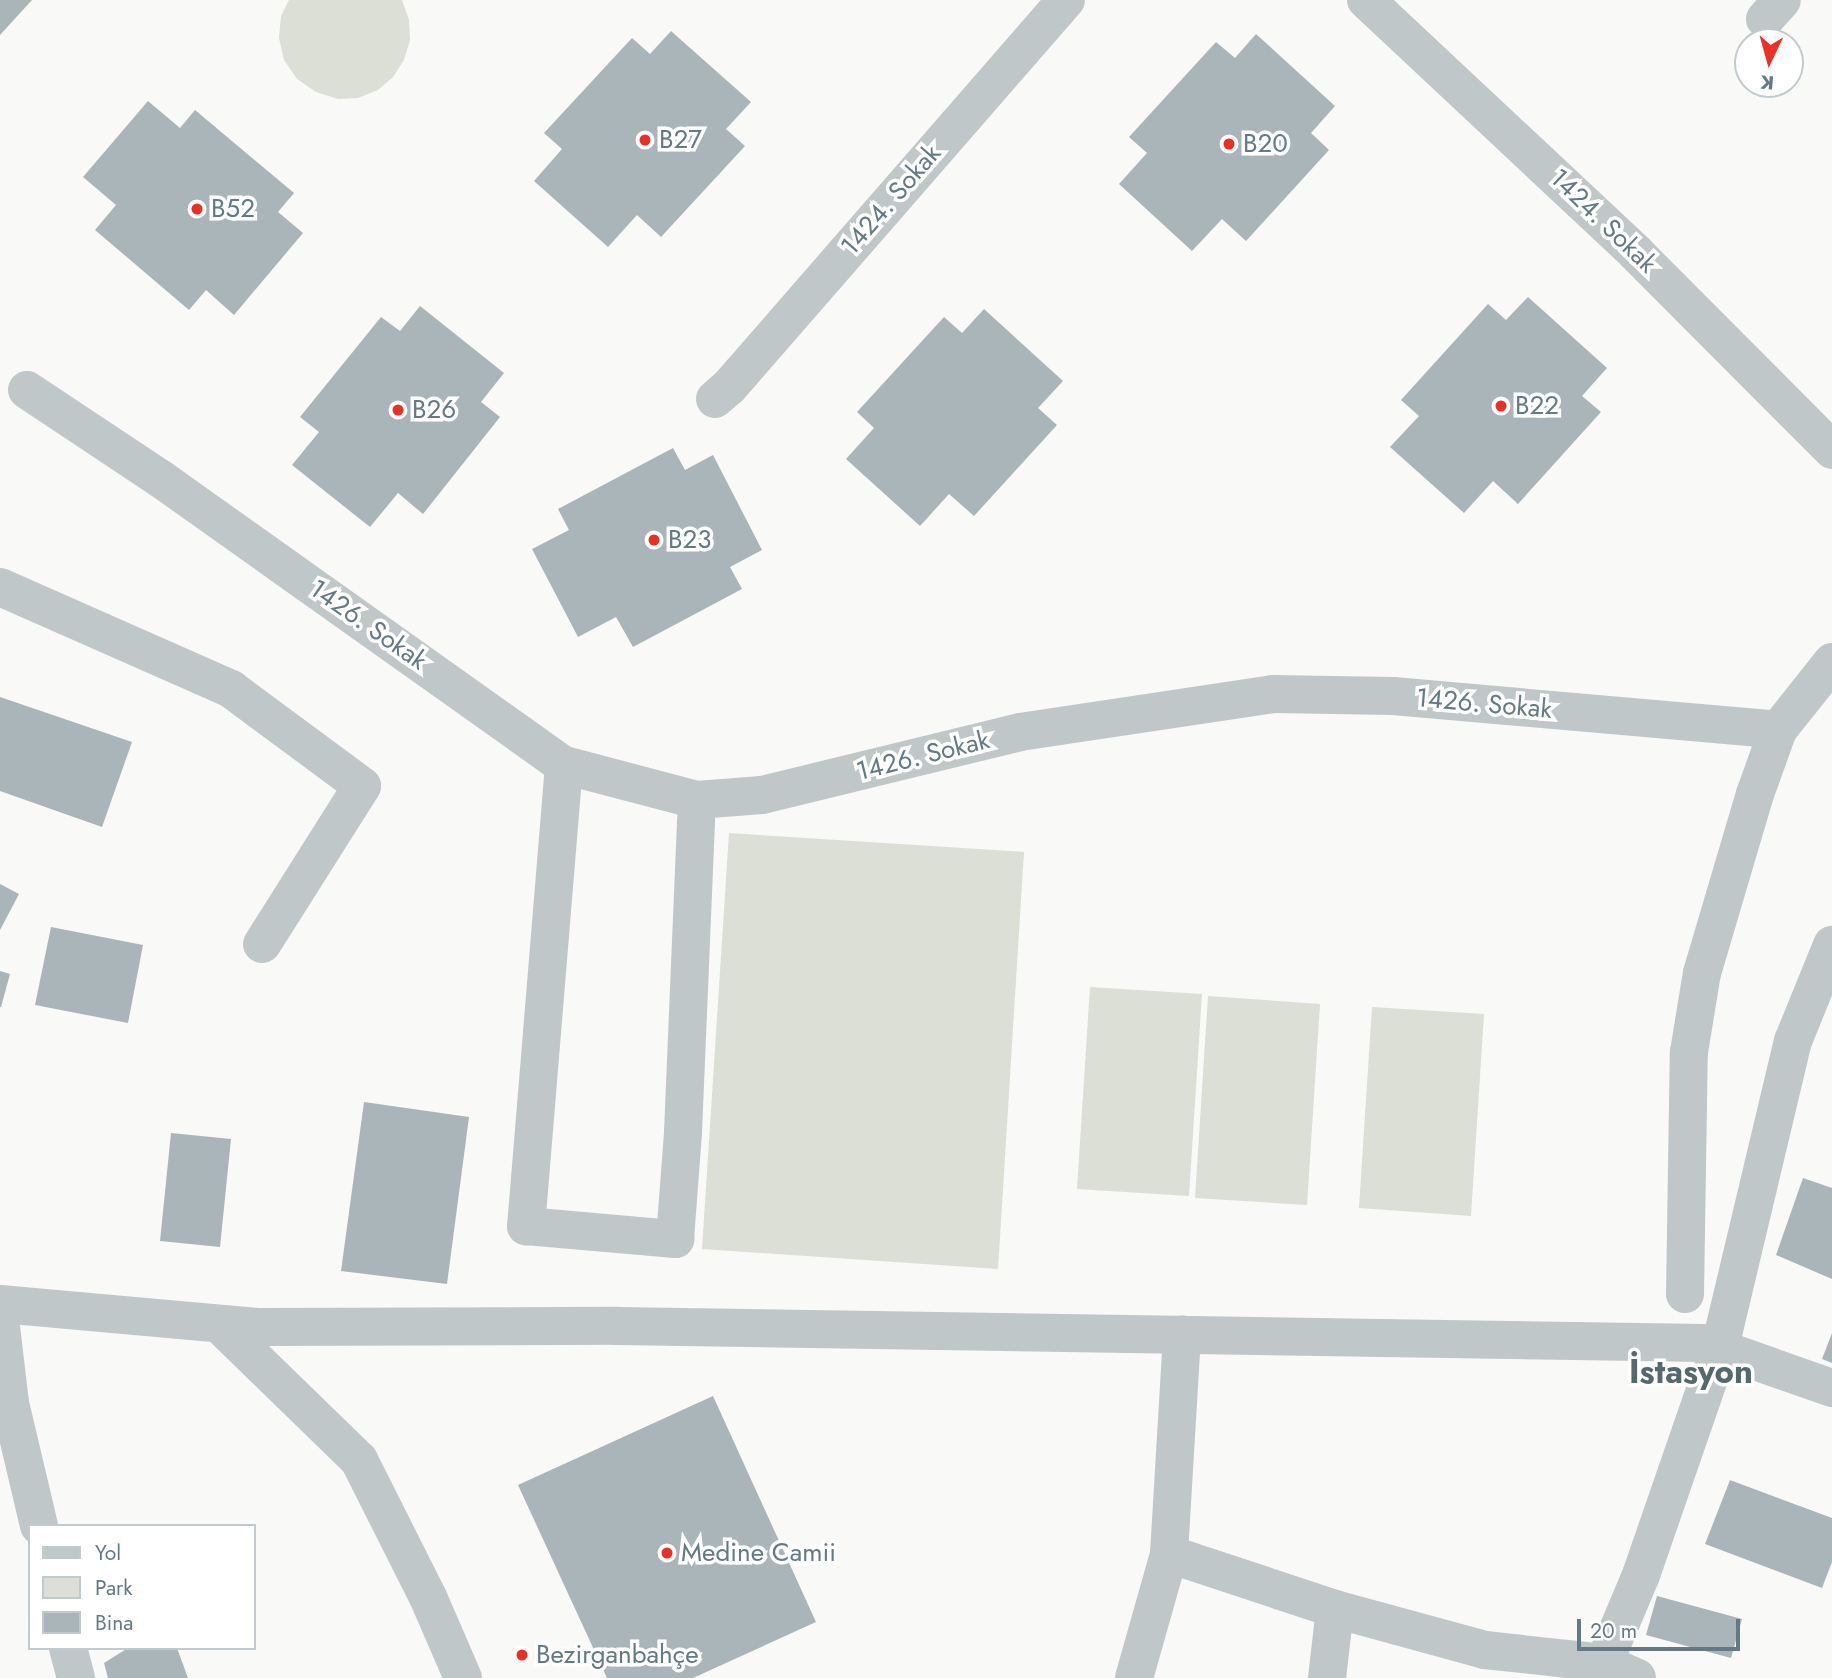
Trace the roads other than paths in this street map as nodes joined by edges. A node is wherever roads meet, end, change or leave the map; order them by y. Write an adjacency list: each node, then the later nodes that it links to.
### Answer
1 (1066, 0): 4 (street, 1424. Sokak)
2 (1366, 0): 5 (street, 1424. Sokak)
3 (27, 390): 9 (street, 1426. Sokak)
4 (715, 399)
5 (1832, 450)
6 (0, 587): 11 (street)
7 (1832, 662): 8 (street)
8 (1778, 730): 10 (street, 1426. Sokak); 13 (street)
9 (564, 765): 10 (street, 1426. Sokak); 10 (street)
10 (697, 800)
11 (262, 944)
12 (1832, 945): 18 (street)
13 (1685, 1294)
14 (0, 1304): 16 (street)
15 (0, 1318): 20 (street)
16 (219, 1324): 17 (street); 28 (street)
17 (1182, 1334): 18 (street); 22 (street)
18 (1720, 1347): 19 (street); 26 (street)
19 (1832, 1388)
20 (5, 1404): 21 (street)
21 (38, 1524)
22 (1169, 1553): 23 (street); 29 (street)
23 (1335, 1609): 25 (street); 30 (street)
24 (69, 1650): 27 (street)
25 (1484, 1664): 26 (street)
26 (1620, 1670)
27 (76, 1678)
28 (463, 1678)
29 (1134, 1678)
30 (1327, 1678)

